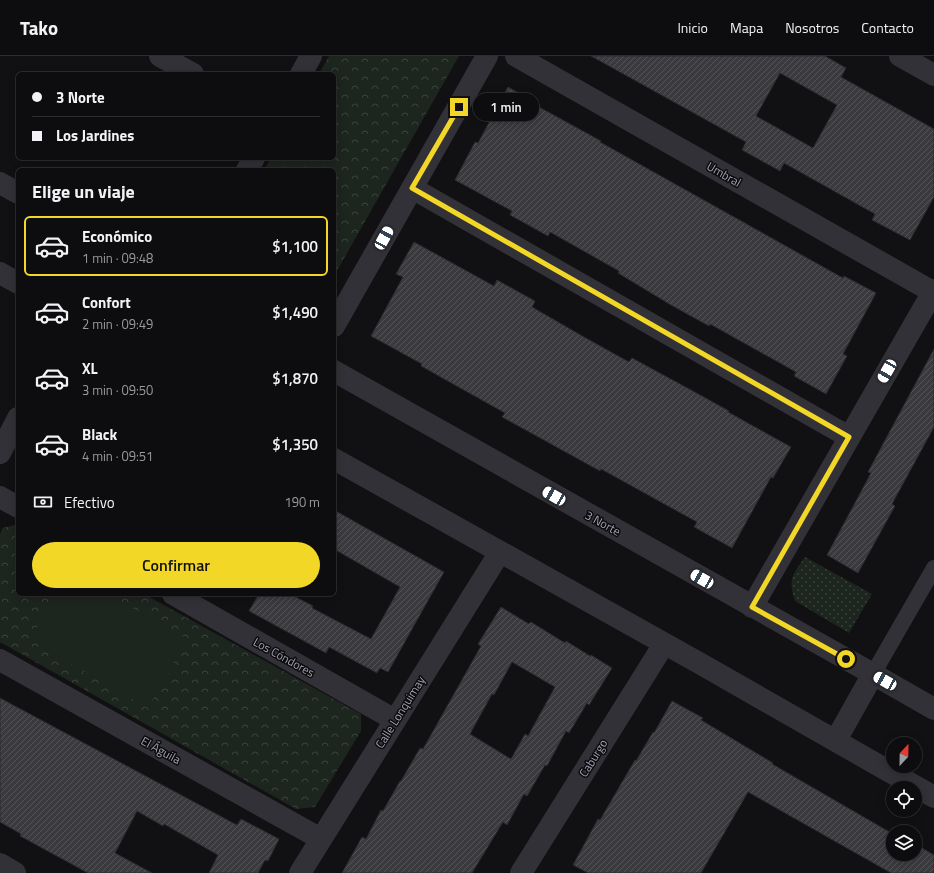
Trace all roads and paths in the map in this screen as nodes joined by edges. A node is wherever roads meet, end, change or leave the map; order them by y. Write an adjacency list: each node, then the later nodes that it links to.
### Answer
1 (160, 56): 6 (street)
2 (311, 56): 7 (street)
3 (487, 56): 10 (street)
4 (516, 56): 14 (street, Umbral)
5 (900, 56): 8 (street)
6 (189, 72)
7 (302, 72)
8 (934, 75)
9 (0, 183): 11 (street)
10 (412, 188): 15 (street); 18 (street)
11 (16, 192)
12 (0, 273): 13 (street)
13 (16, 282)
14 (933, 291): 18 (street)
15 (336, 322)
16 (336, 372): 26 (street, 3 Norte)
17 (16, 422): 19 (street)
18 (849, 437): 26 (street)
19 (0, 453)
20 (336, 460): 23 (street)
21 (0, 497): 22 (street)
22 (16, 506)
23 (500, 552): 27 (street); 31 (street, Calle Lonquimay)
24 (934, 568): 29 (lane)
25 (177, 596): 31 (street, Los Cóndores)
26 (752, 607): 29 (street, 3 Norte)
27 (664, 644): 32 (street); 38 (street, Caburgo)
28 (0, 660): 34 (street, El Águila)
29 (872, 674): 30 (street, 3 Norte); 32 (street)
30 (934, 709)
31 (396, 720): 34 (street, Calle Lonquimay)
32 (836, 740): 33 (street)
33 (934, 797)
34 (321, 839): 37 (street, Calle Lonquimay)
35 (0, 864): 36 (street)
36 (15, 873)
37 (300, 873)
38 (521, 873)

